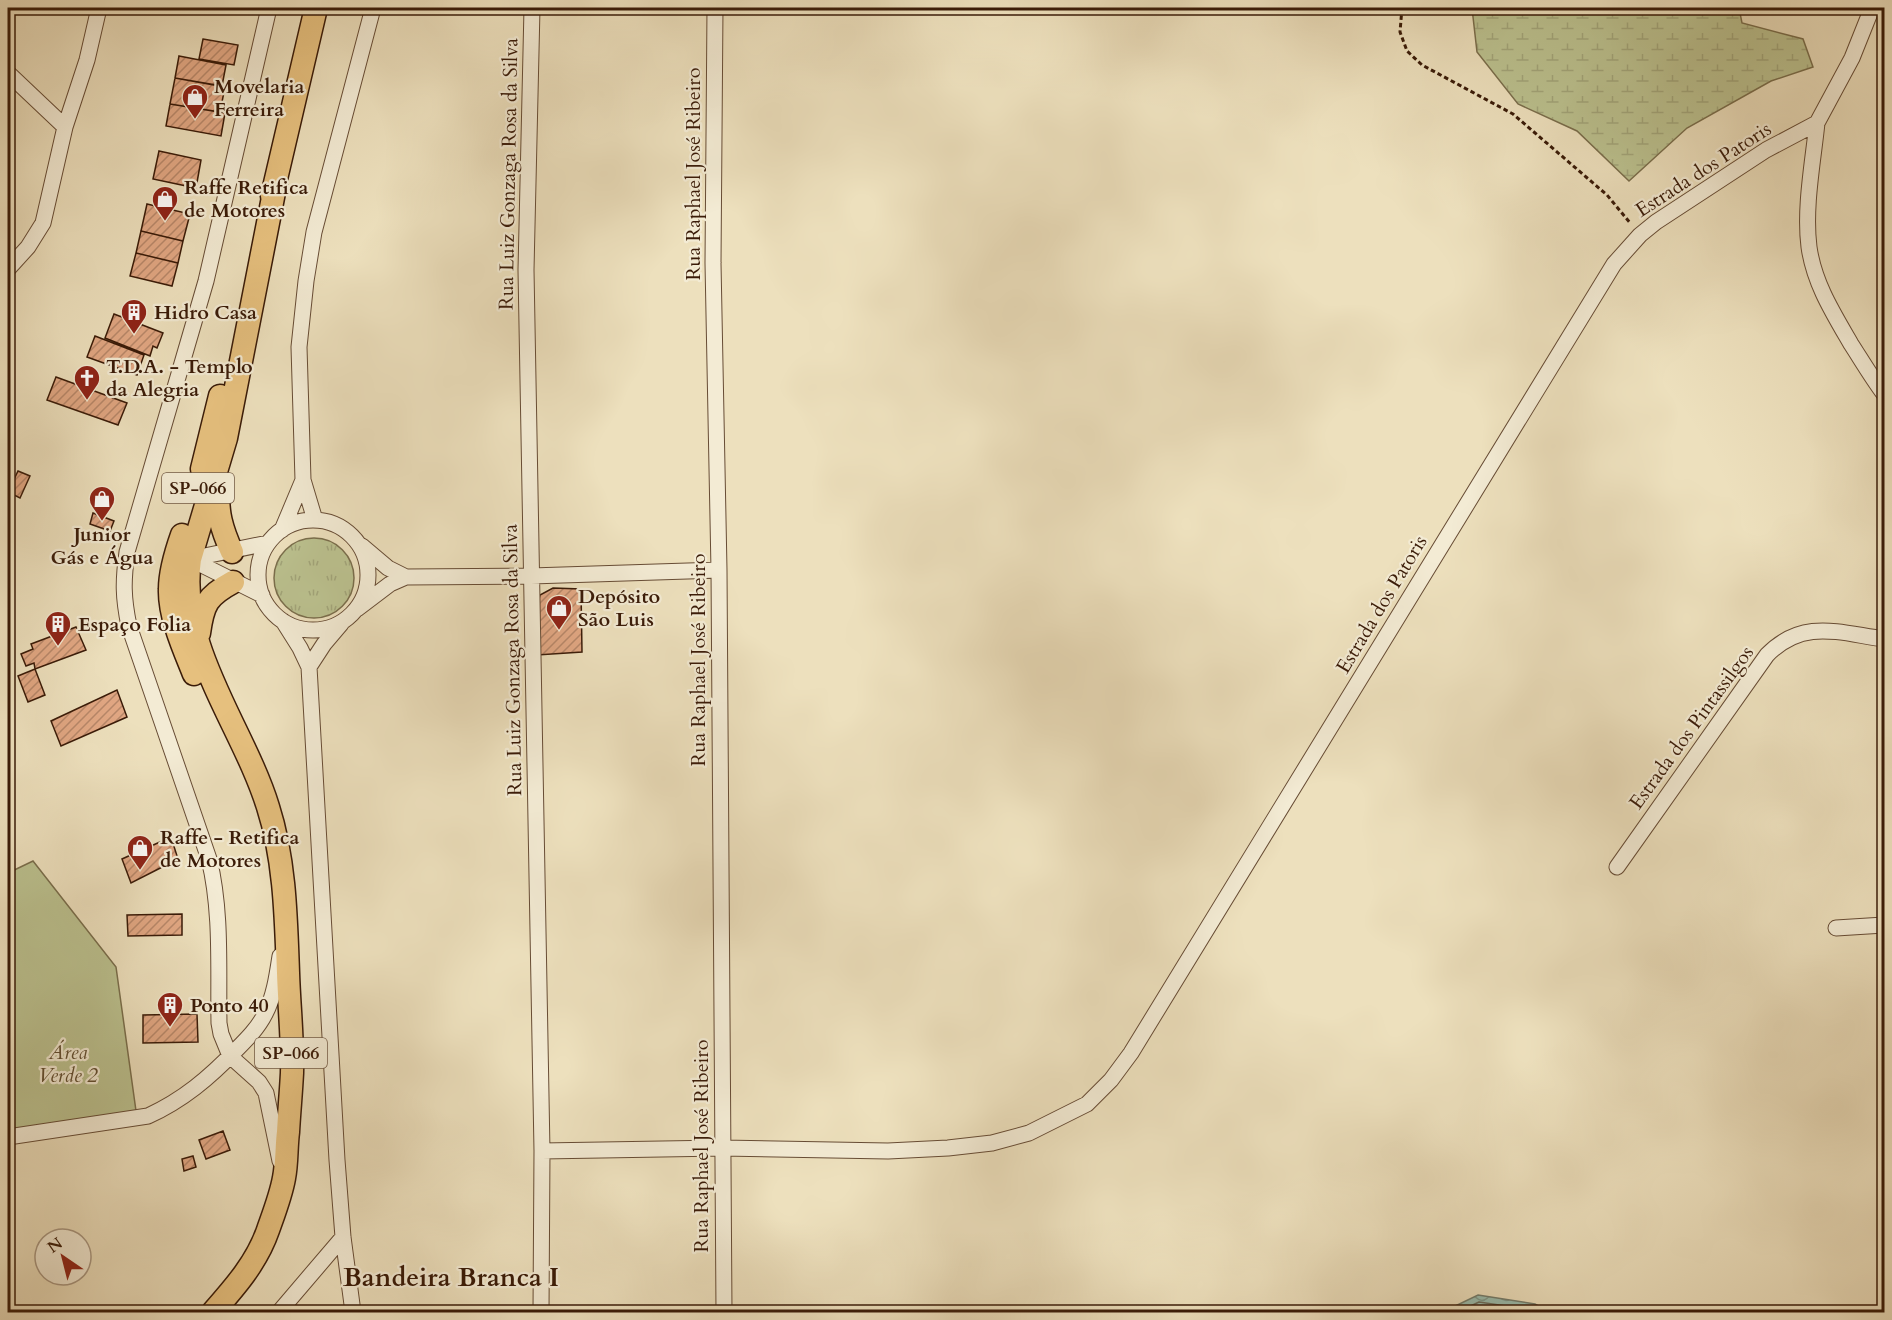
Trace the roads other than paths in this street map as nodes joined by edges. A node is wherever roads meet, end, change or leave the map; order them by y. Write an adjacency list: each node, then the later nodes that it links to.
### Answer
1 (99, 8): 10 (street)
2 (269, 8): 40 (street)
3 (316, 8): 11 (main road, SP-066)
4 (373, 8): 15 (street)
5 (532, 8): 24 (street, Rua Luiz Gonzaga Rosa da Silva)
6 (715, 8): 23 (street, Rua Raphael José Ribeiro)
7 (1872, 8): 9 (street)
8 (8, 73): 10 (street)
9 (1817, 123): 13 (street); 42 (street, Estrada dos Patoris)
10 (65, 127): 12 (street)
11 (276, 182): 14 (main road, SP-066); 16 (main road, SP-066)
12 (8, 269)
13 (1884, 394)
14 (226, 438): 21 (main road); 22 (main road, SP-066)
15 (303, 480): 17 (street); 18 (street)
16 (196, 494): 22 (main road); 27 (main road, SP-066)
17 (315, 520): 18 (street); 20 (street)
18 (282, 530): 19 (street)
19 (268, 543): 21 (street); 28 (street)
20 (360, 544): 25 (street); 29 (street)
21 (232, 552): 22 (street)
22 (190, 559): 26 (street); 27 (main road); 33 (main road, SP-066)
23 (719, 570): 24 (street); 42 (street, Rua Raphael José Ribeiro)
24 (531, 576): 25 (street); 43 (street, Rua Luiz Gonzaga Rosa da Silva)
25 (406, 577): 29 (street)
26 (233, 582): 28 (street); 33 (main road)
27 (170, 591): 35 (main road, SP-066)
28 (262, 596): 30 (street)
29 (357, 609): 31 (street)
30 (283, 621): 31 (street); 34 (street)
31 (344, 621): 34 (street)
32 (1884, 639): 36 (street, Estrada dos Pintassilgos)
33 (198, 643): 35 (main road, SP-066)
34 (309, 668): 45 (street)
35 (257, 777): 38 (main road, SP-066)
36 (1617, 867)
37 (1884, 925): 39 (street)
38 (286, 928): 40 (street); 44 (main road, SP-066)
39 (1836, 928)
40 (230, 1056): 41 (street); 44 (street)
41 (8, 1137)
42 (722, 1148): 43 (street, Estrada dos Patoris); 50 (street, Rua Raphael José Ribeiro)
43 (542, 1151): 49 (street, Rua Luiz Gonzaga Rosa da Silva)
44 (284, 1177): 46 (main road, SP-066)
45 (343, 1237): 47 (street); 48 (street)
46 (213, 1312)
47 (279, 1312)
48 (353, 1312)
49 (541, 1312)
50 (724, 1312)

